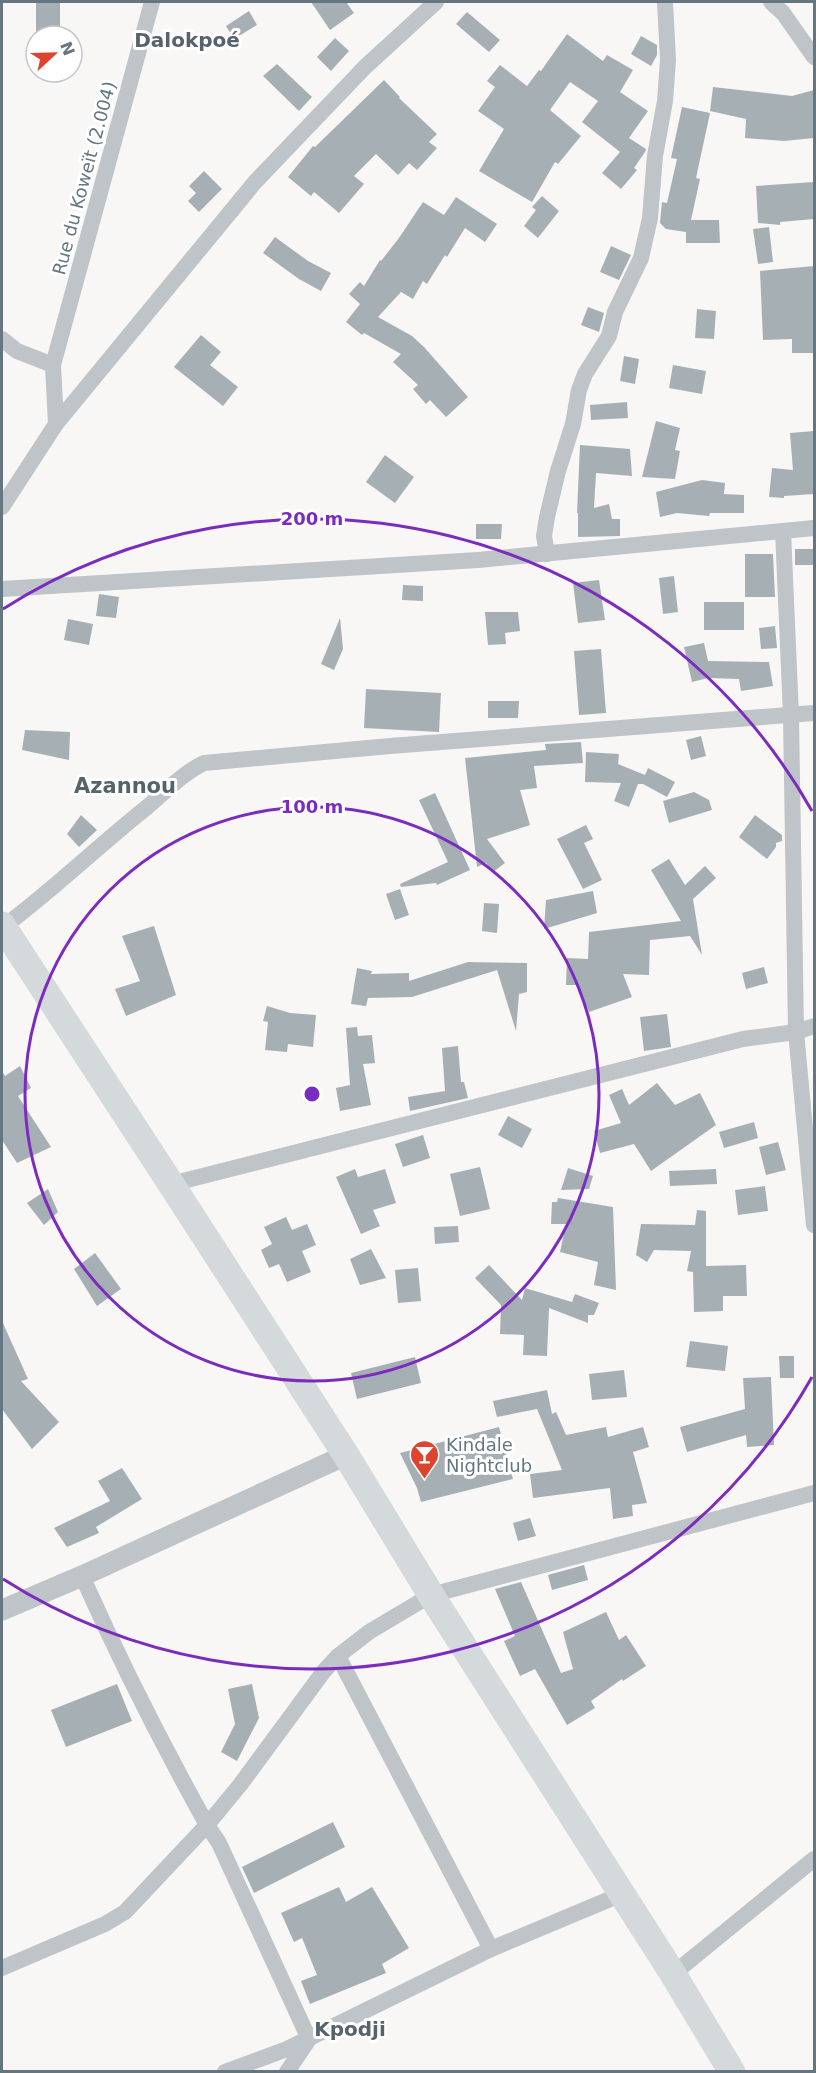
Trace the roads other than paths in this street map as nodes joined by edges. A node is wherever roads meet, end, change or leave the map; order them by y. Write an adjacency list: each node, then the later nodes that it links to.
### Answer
1 (152, 2): 7 (street, Rue du Koweït (2.004))
2 (436, 2): 8 (street)
3 (665, 2): 12 (street)
4 (771, 2): 5 (street)
5 (814, 57)
6 (2, 339): 7 (street)
7 (53, 365): 8 (street, Rue du Koweït (2.004))
8 (56, 424): 9 (street)
9 (2, 507)
10 (814, 528): 11 (street)
11 (783, 531): 12 (street); 15 (street)
12 (547, 554): 13 (street)
13 (2, 589)
14 (814, 714): 15 (street)
15 (791, 715): 16 (street); 18 (street)
16 (2, 927): 19 (highway)
17 (814, 1026): 18 (street)
18 (796, 1032): 19 (street); 20 (street)
19 (171, 1184): 21 (highway)
20 (814, 1226)
21 (346, 1455): 23 (street); 24 (highway)
22 (814, 1493): 24 (street)
23 (82, 1576): 25 (street); 27 (street)
24 (431, 1595): 26 (street); 29 (highway)
25 (2, 1610)
26 (338, 1656): 27 (street); 30 (street)
27 (207, 1825): 31 (street); 33 (street)
28 (814, 1859): 32 (street)
29 (622, 1894): 30 (street); 32 (highway)
30 (491, 1949): 33 (street)
31 (2, 1968)
32 (673, 1974): 36 (highway)
33 (309, 2039): 34 (street); 35 (street)
34 (225, 2072)
35 (287, 2072)
36 (732, 2072)

